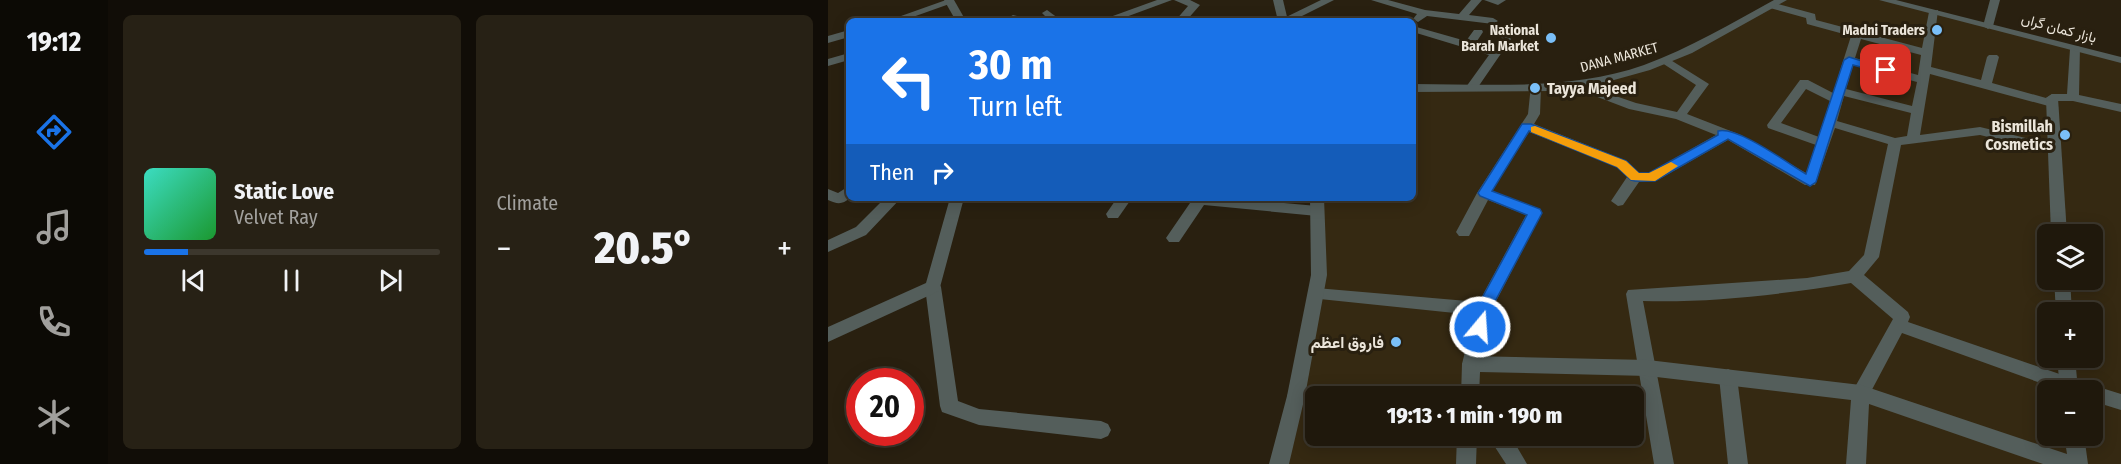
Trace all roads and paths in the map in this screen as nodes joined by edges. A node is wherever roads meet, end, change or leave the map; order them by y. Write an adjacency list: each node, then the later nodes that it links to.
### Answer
1 (1167, 0): 12 (street)
2 (1179, 0): 23 (street)
3 (1278, 0): 24 (street)
4 (1328, 0): 25 (street)
5 (1376, 0): 13 (street)
6 (1476, 0): 19 (street)
7 (1489, 0): 8 (street)
8 (1502, 0)
9 (1995, 0): 28 (street)
10 (950, 1): 18 (street); 20 (street)
11 (1889, 1): 15 (street, بازار کمان گراں)
12 (1146, 2): 22 (street)
13 (1402, 2): 17 (street)
14 (1778, 3): 32 (street); 43 (street, DANA MARKET)
15 (1934, 12): 28 (street, بازار کمان گراں); 38 (street)
16 (1047, 13): 21 (street)
17 (1425, 13): 19 (street); 27 (street)
18 (906, 16)
19 (1462, 17): 26 (street)
20 (959, 18)
21 (1053, 18)
22 (1111, 18)
23 (1183, 18)
24 (1282, 18)
25 (1289, 18)
26 (1493, 21)
27 (1416, 23)
28 (1988, 26): 36 (street, بازار کمان گراں)
29 (1416, 27): 35 (street)
30 (1478, 32): 35 (street)
31 (846, 34): 34 (street)
32 (1857, 34): 38 (street); 41 (street)
33 (1505, 39): 37 (street)
34 (828, 40)
35 (1468, 46): 37 (street)
36 (2076, 48): 42 (street, بازار کمان گراں); 52 (street)
37 (1495, 53): 48 (street)
38 (1927, 53): 45 (street)
39 (846, 57): 44 (street)
40 (1993, 57): 47 (street)
41 (1849, 60): 45 (street); 51 (street)
42 (2121, 60)
43 (1665, 61): 46 (street, DANA MARKET); 56 (street)
44 (828, 63)
45 (1924, 75): 47 (street); 55 (street)
46 (1572, 85): 50 (street, DANA MARKET); 56 (street)
47 (1986, 85): 53 (street)
48 (1472, 87): 49 (street, DANA MARKET); 50 (street, DANA MARKET)
49 (1416, 88)
50 (1535, 88): 58 (street)
51 (1839, 95): 55 (street); 57 (street); 62 (street)
52 (2073, 97): 53 (street); 54 (street)
53 (2052, 100): 63 (street)
54 (2121, 108)
55 (1917, 111): 60 (street)
56 (1680, 117): 59 (street)
57 (1830, 123): 61 (street); 62 (street)
58 (1526, 126): 64 (street); 66 (street)
59 (1722, 133): 62 (street); 64 (street)
60 (1913, 140): 61 (street); 63 (street)
61 (1895, 142): 81 (street)
62 (1823, 143)
63 (2054, 149): 77 (street)
64 (1635, 177): 73 (street)
65 (846, 193): 67 (street)
66 (1484, 193): 78 (street); 84 (street)
67 (828, 194)
68 (891, 201): 80 (street)
69 (956, 201): 82 (street)
70 (1123, 201): 76 (street)
71 (1194, 201): 79 (street)
72 (1229, 201): 74 (street)
73 (1618, 201)
74 (1263, 203): 75 (street)
75 (1317, 204): 83 (street)
76 (1113, 214)
77 (2058, 224)
78 (1464, 232)
79 (1174, 238)
80 (828, 246)
81 (1854, 276): 85 (street); 88 (street)
82 (933, 287): 86 (street); 97 (street)
83 (1316, 294): 84 (street); 93 (street)
84 (1484, 309): 87 (street)
85 (1898, 325): 90 (street); 92 (street)
86 (828, 335)
87 (1471, 364): 88 (street); 91 (street)
88 (1647, 368): 89 (street); 104 (street)
89 (1728, 377): 92 (street); 105 (street)
90 (2051, 380)
91 (1470, 386)
92 (1861, 393): 106 (street); 107 (street)
93 (1296, 396): 94 (street); 101 (street)
94 (1305, 396)
95 (2103, 396): 96 (street)
96 (2121, 402)
97 (1101, 430)
98 (1467, 446): 102 (street)
99 (1505, 446): 103 (street)
100 (2076, 446): 108 (street)
101 (1278, 464)
102 (1466, 464)
103 (1517, 464)
104 (1664, 464)
105 (1737, 464)
106 (1856, 464)
107 (2070, 464)
108 (2078, 464)

